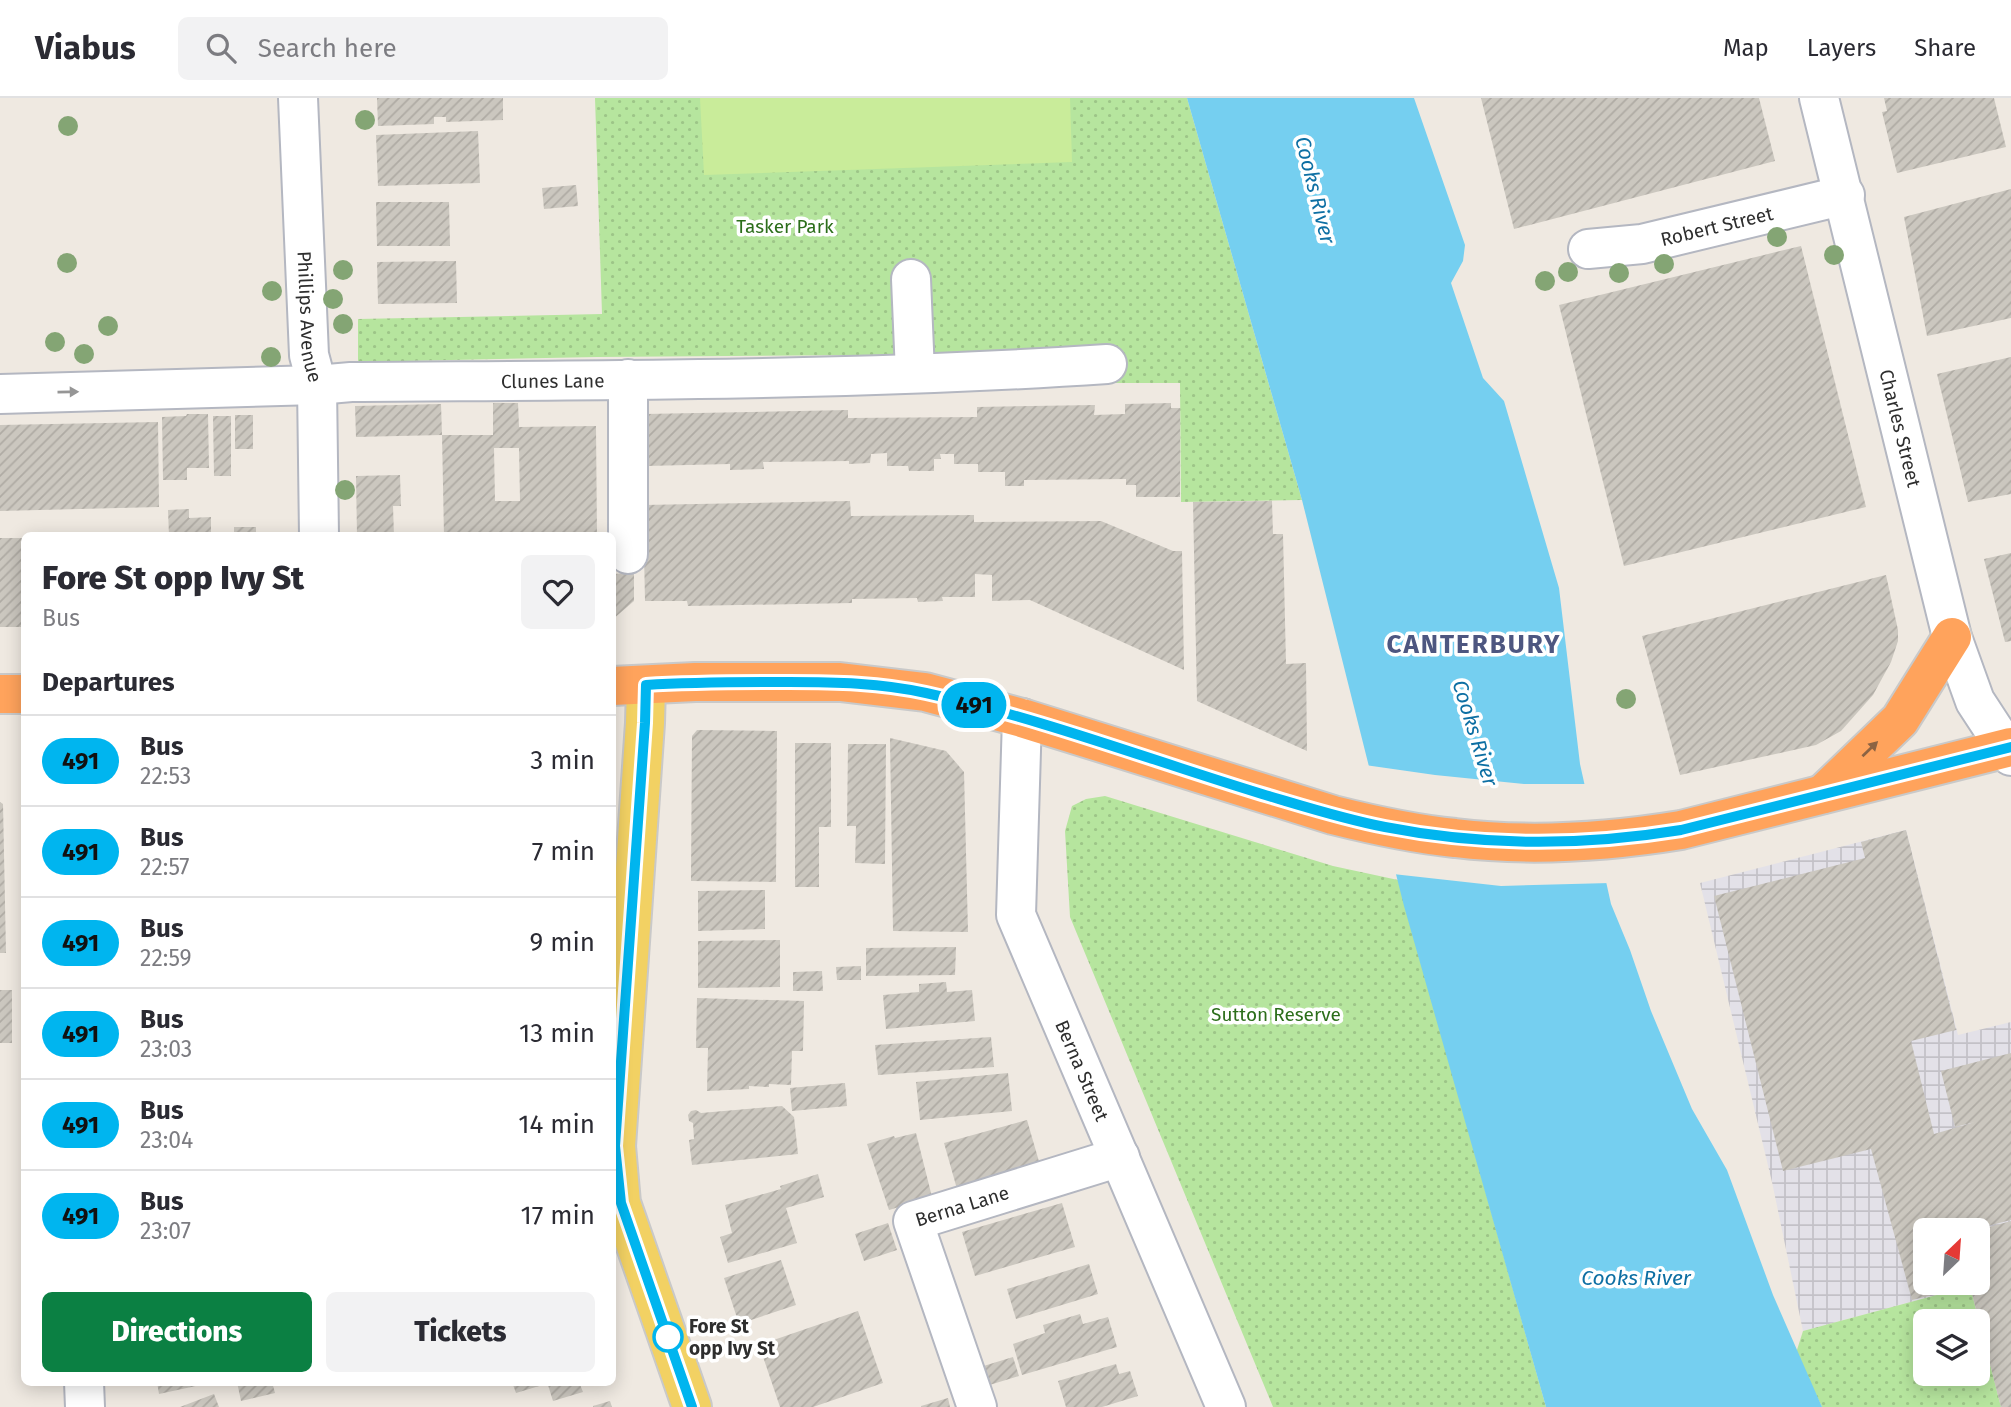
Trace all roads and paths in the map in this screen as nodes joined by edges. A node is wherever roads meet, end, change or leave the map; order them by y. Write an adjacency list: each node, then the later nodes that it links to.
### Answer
1 (298, 98): 9 (street, Phillips Avenue)
2 (1819, 98): 3 (street, Charles Street)
3 (1845, 195): 4 (street, Robert Street); 13 (street, Charles Street)
4 (1588, 249)
5 (911, 279): 7 (street)
6 (1107, 364): 7 (street, Clunes Lane)
7 (915, 373): 8 (street, Clunes Lane)
8 (628, 379): 9 (street, Clunes Lane); 12 (street)
9 (317, 386): 10 (street, Clunes Lane, one-way to 9); 11 (street, Phillips Avenue)
10 (0, 394)
11 (319, 532)
12 (628, 554)
13 (1952, 637): 18 (street, Charles Street); 19 (highway, one-way to 13)
14 (629, 685): 17 (highway); 20 (main road)
15 (0, 694): 16 (highway)
16 (21, 694)
17 (1022, 718): 19 (highway); 22 (street, Berna Street)
18 (2009, 750): 19 (highway)
19 (1821, 796)
20 (616, 1132)
21 (616, 1156): 25 (main road)
22 (1120, 1157): 26 (street, Berna Lane); 27 (street, Berna Street)
23 (84, 1386): 24 (street)
24 (85, 1407)
25 (692, 1407)
26 (977, 1407)
27 (1226, 1407)

